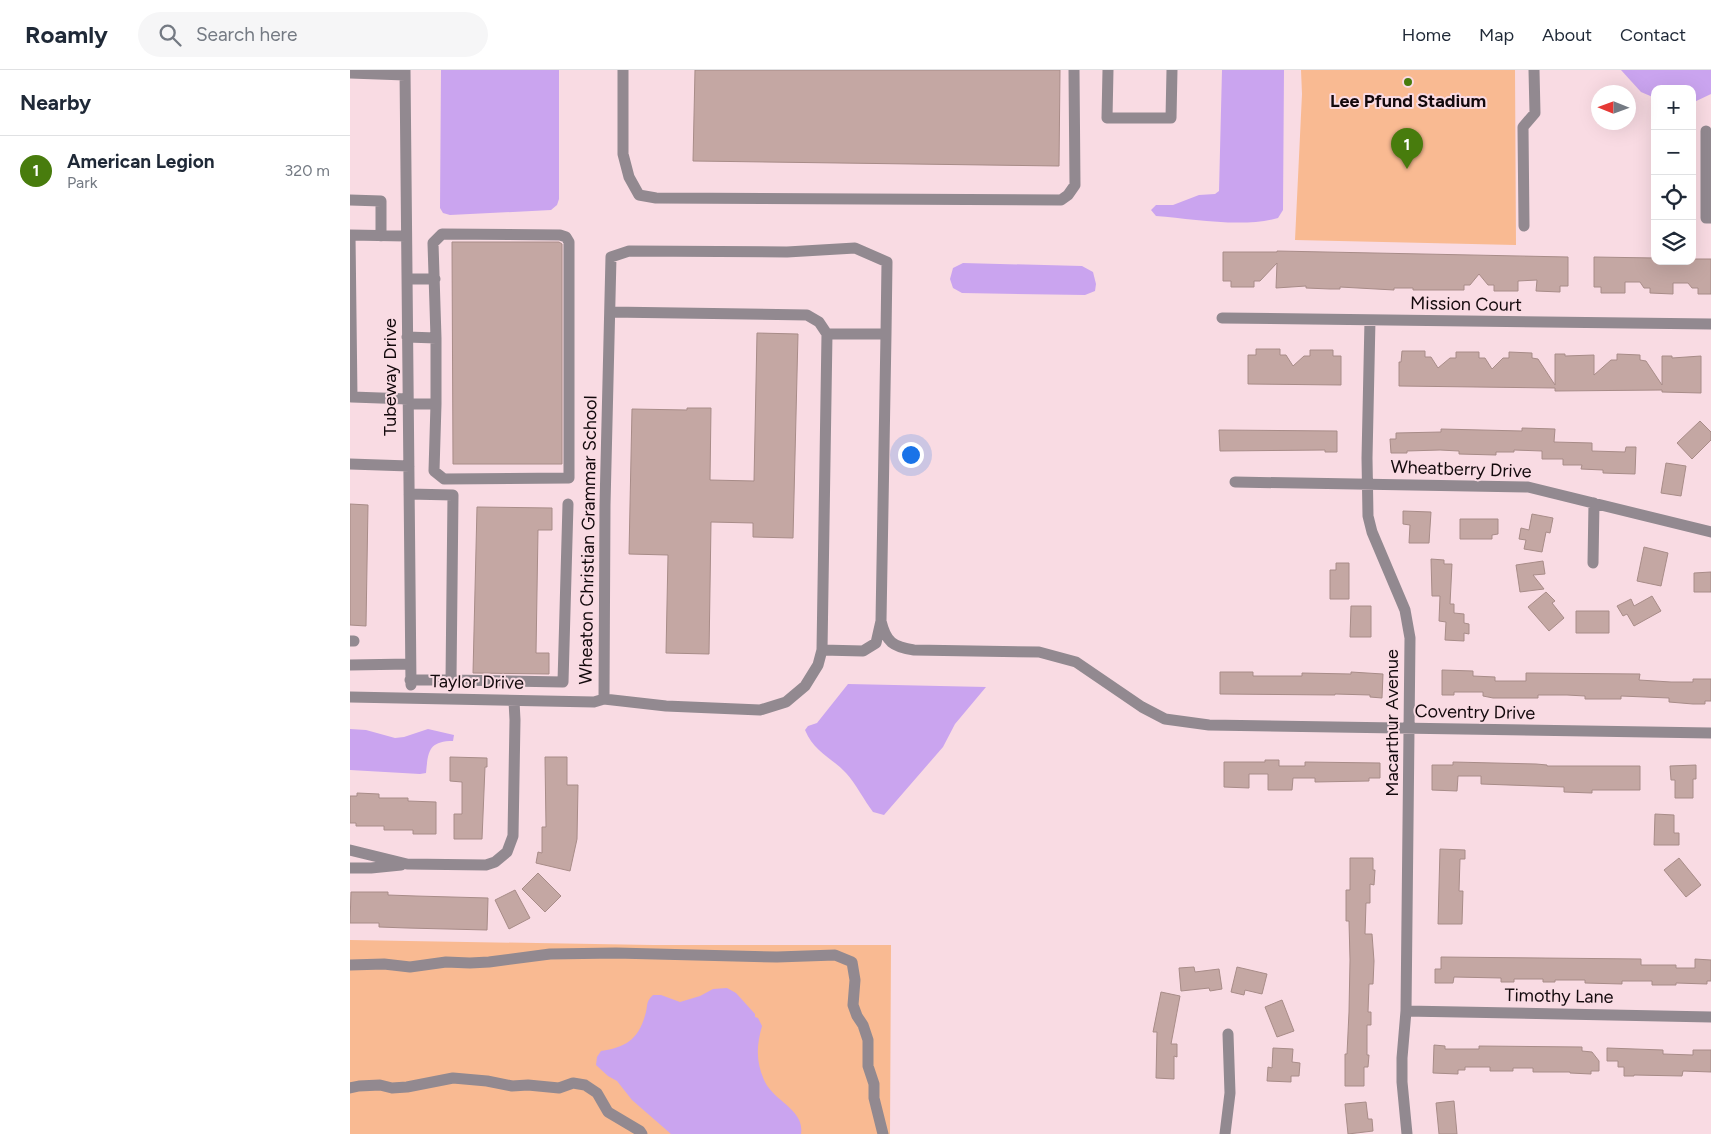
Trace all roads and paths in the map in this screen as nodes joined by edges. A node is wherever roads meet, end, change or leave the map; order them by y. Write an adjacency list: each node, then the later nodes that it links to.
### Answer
1 (623, 70): 2 (street)
2 (1074, 70)
3 (1108, 70): 4 (street)
4 (1172, 70)
5 (1534, 70): 13 (street)
6 (362, 72): 7 (street); 8 (street)
7 (405, 72): 16 (street, Tubeway Drive)
8 (350, 73)
9 (1706, 131): 10 (street)
10 (1708, 190): 12 (street)
11 (350, 200): 15 (street)
12 (1711, 218)
13 (1524, 226)
14 (350, 235): 15 (street); 27 (street)
15 (381, 236): 16 (street)
16 (406, 236): 17 (street, Tubeway Drive)
17 (407, 279): 18 (street); 25 (street, Tubeway Drive)
18 (435, 279): 26 (street); 29 (street)
19 (610, 312): 23 (street); 24 (street, Wheaton Christian Grammar School); 45 (street, Wheaton Christian Grammar School)
20 (1222, 318): 21 (street, Mission Court)
21 (1370, 320): 22 (street, Mission Court); 33 (street, Macarthur Avenue)
22 (1711, 324)
23 (827, 334): 24 (street); 40 (street, Wheaton Christian Grammar School)
24 (886, 334): 39 (street)
25 (407, 337): 26 (street); 28 (street, Tubeway Drive)
26 (436, 338): 29 (street)
27 (351, 398): 28 (street)
28 (408, 401): 29 (street); 31 (street, Tubeway Drive)
29 (436, 404)
30 (350, 464): 31 (street)
31 (408, 466): 34 (street, Tubeway Drive)
32 (1235, 482): 33 (street, Wheatberry Drive)
33 (1367, 484): 35 (street, Wheatberry Drive); 47 (street, Macarthur Avenue)
34 (409, 494): 41 (street, Tubeway Drive); 43 (street)
35 (1594, 503): 37 (street, Wheatberry Drive); 38 (street)
36 (568, 504): 43 (street)
37 (1711, 532)
38 (1593, 563)
39 (881, 622): 40 (street); 47 (street, Coventry Drive)
40 (822, 650): 45 (street, Wheaton Christian Grammar School)
41 (410, 664): 42 (street); 43 (street, Tubeway Drive)
42 (350, 665)
43 (451, 680)
44 (350, 697): 46 (street, Taylor Drive)
45 (604, 699): 46 (street, Taylor Drive)
46 (514, 701): 50 (street)
47 (1410, 729): 48 (street, Coventry Drive); 53 (street, Macarthur Avenue)
48 (1711, 733)
49 (350, 850): 50 (street)
50 (407, 864): 51 (street)
51 (350, 868)
52 (350, 965): 58 (street)
53 (1406, 1011): 54 (street, Timothy Lane); 60 (street, Macarthur Avenue)
54 (1711, 1017)
55 (1228, 1034): 59 (street)
56 (350, 1088): 57 (street)
57 (642, 1134)
58 (883, 1134)
59 (1225, 1134)
60 (1407, 1134)

